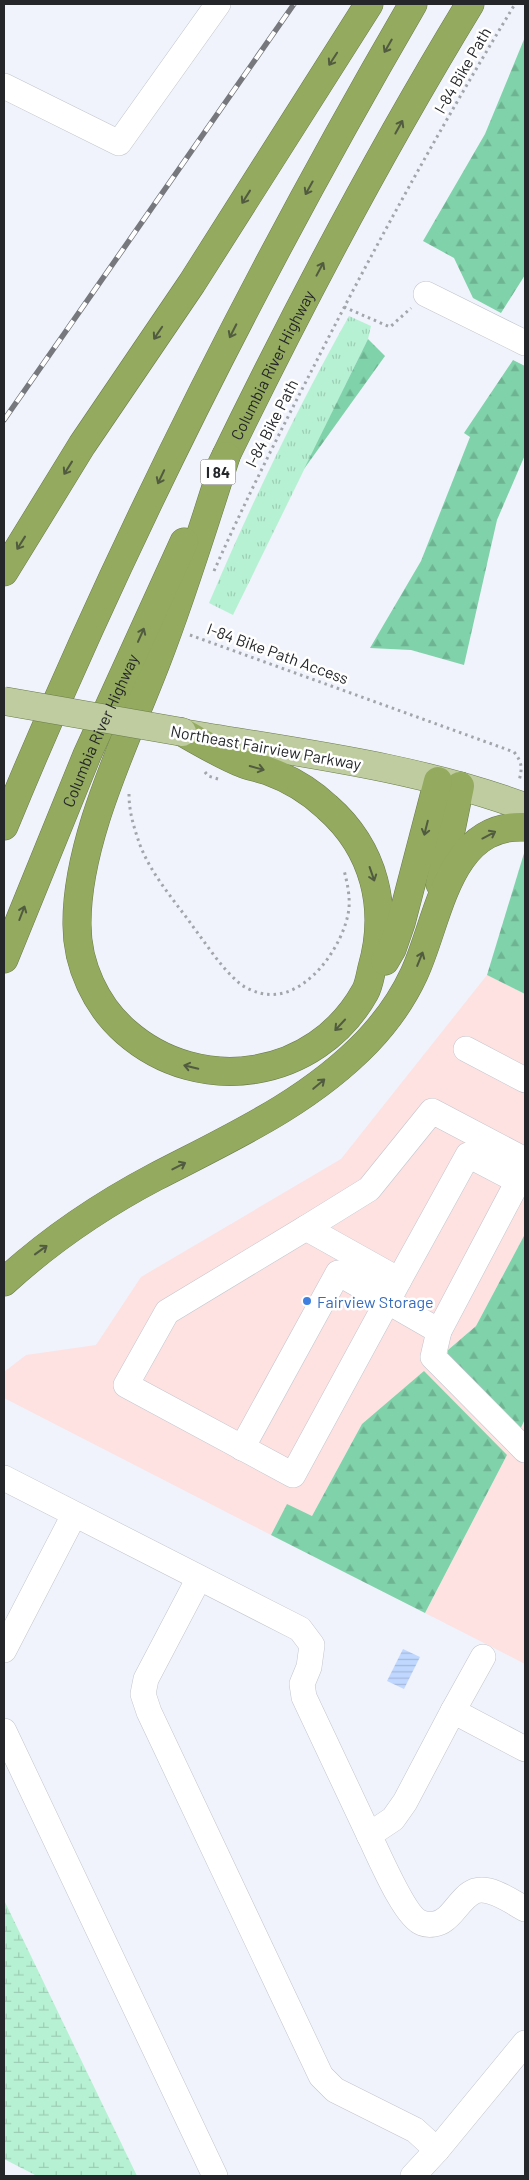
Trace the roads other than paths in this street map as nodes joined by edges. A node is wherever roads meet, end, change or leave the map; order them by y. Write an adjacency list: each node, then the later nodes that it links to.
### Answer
1 (218, 4): 5 (street)
2 (369, 4): 9 (highway, one-way to 9)
3 (413, 4): 14 (highway, one-way to 14)
4 (470, 4): 8 (highway, Columbia River Highway / I 84, one-way to 4)
5 (4, 86)
6 (426, 294): 7 (street)
7 (525, 343)
8 (226, 456): 16 (highway, Columbia River Highway / I 84, one-way to 8); 17 (highway, one-way to 8)
9 (4, 572)
10 (4, 702): 11 (main road, Northeast Fairview Parkway, bridge)
11 (182, 732): 12 (main road, Northeast Fairview Parkway); 17 (highway, one-way to 17)
12 (449, 783): 13 (main road, Northeast Fairview Parkway); 15 (highway); 17 (highway, one-way to 17)
13 (522, 812): 15 (highway, one-way to 13)
14 (4, 826)
15 (439, 900): 22 (highway, one-way to 15)
16 (4, 958)
17 (366, 990)
18 (466, 1049): 19 (street)
19 (525, 1080)
20 (523, 1170): 21 (street); 23 (street); 24 (street)
21 (306, 1228): 23 (street); 25 (street)
22 (4, 1282)
23 (393, 1291): 24 (street); 25 (street); 25 (street)
24 (440, 1331): 26 (street)
25 (242, 1448)
26 (525, 1450)
27 (4, 1478): 28 (street)
28 (74, 1515): 29 (street); 30 (street)
29 (199, 1578): 35 (street); 38 (street)
30 (6, 1641)
31 (483, 1657): 32 (street)
32 (453, 1711): 34 (street); 35 (street)
33 (4, 1731): 39 (street)
34 (525, 1748)
35 (369, 1835): 36 (street)
36 (525, 1909)
37 (525, 2043): 38 (street)
38 (438, 2150): 40 (street)
39 (215, 2176)
40 (413, 2176)

